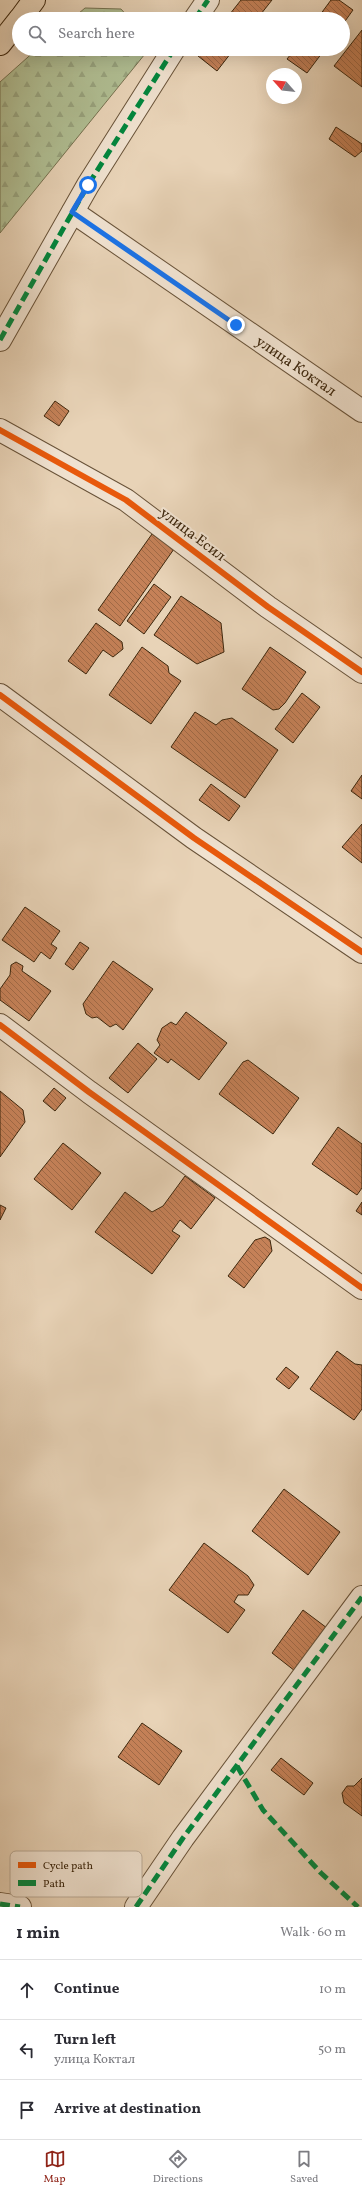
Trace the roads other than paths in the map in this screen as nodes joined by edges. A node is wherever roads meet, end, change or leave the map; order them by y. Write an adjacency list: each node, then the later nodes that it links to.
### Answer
1 (34, 0): 3 (highway)
2 (208, 0): 4 (street)
3 (25, 12)
4 (200, 12)
5 (12, 28): 6 (highway)
6 (0, 44)
7 (170, 56): 8 (street)
8 (72, 212): 9 (street); 10 (street, улица Коктал)
9 (0, 340)
10 (362, 411)
11 (0, 430): 12 (street, улица Есил)
12 (362, 672)
13 (0, 695): 14 (street)
14 (362, 952)
15 (0, 1026): 16 (street)
16 (362, 1288)
17 (362, 1597): 20 (street)
18 (0, 1904): 19 (street)
19 (20, 1907)
20 (136, 1907)

